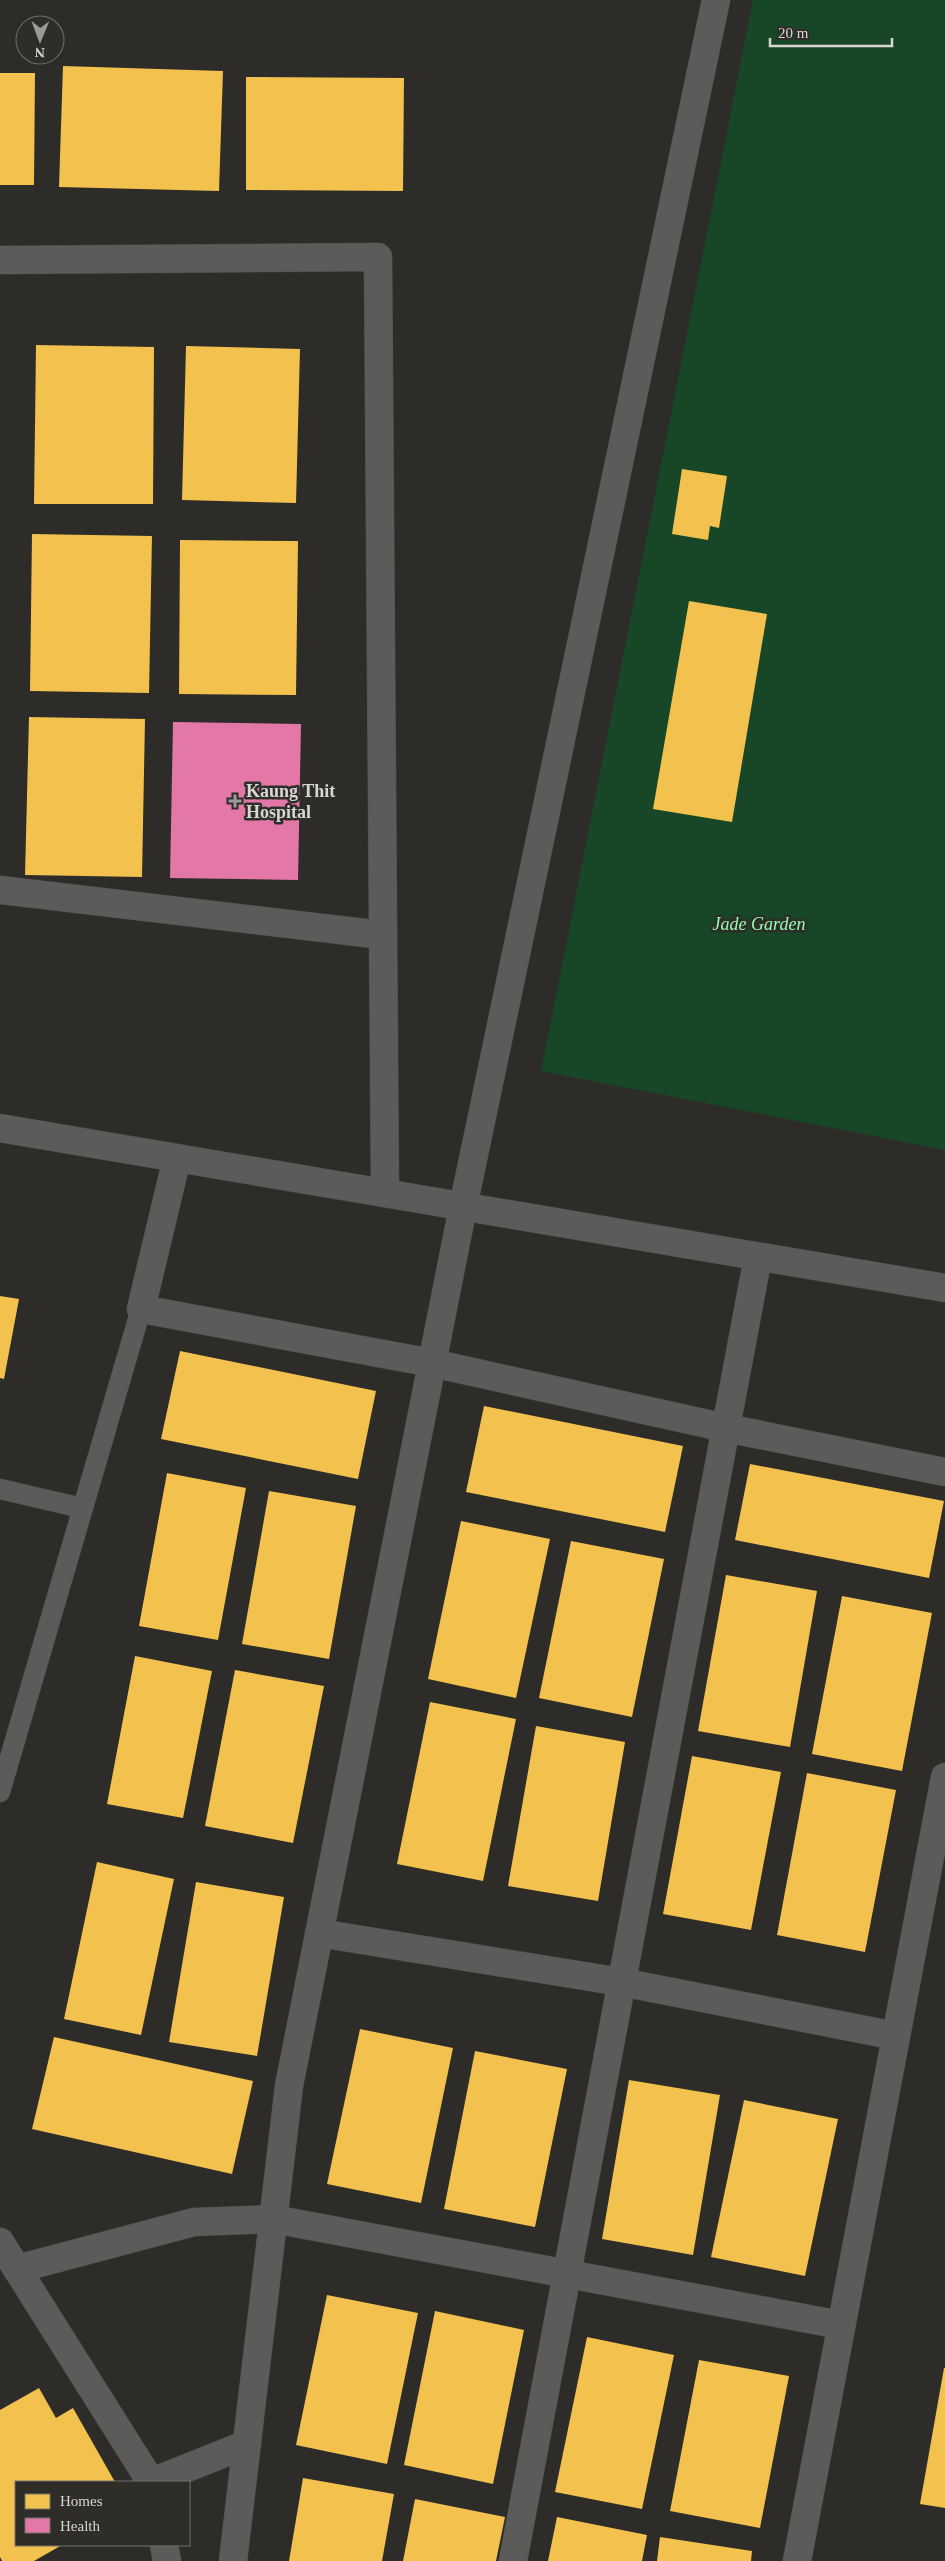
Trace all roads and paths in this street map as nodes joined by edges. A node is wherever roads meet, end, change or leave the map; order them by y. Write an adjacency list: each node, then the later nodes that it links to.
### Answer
1 (716, 0): 8 (street)
2 (0, 260): 4 (street)
3 (0, 890): 4 (street)
4 (382, 935): 7 (street)
5 (0, 1128): 6 (street)
6 (177, 1158): 7 (street); 11 (street)
7 (385, 1193): 8 (street)
8 (463, 1206): 9 (street); 12 (street)
9 (758, 1256): 10 (street); 13 (street)
10 (945, 1288)
11 (141, 1309): 12 (street); 16 (lane)
12 (432, 1363): 13 (street); 19 (street)
13 (726, 1428): 14 (street); 20 (street)
14 (945, 1472)
15 (0, 1489): 16 (lane)
16 (82, 1508): 18 (lane)
17 (945, 1777): 21 (street)
18 (0, 1792)
19 (319, 1933): 20 (street); 22 (street)
20 (621, 1982): 21 (street); 25 (street)
21 (896, 2036): 26 (street)
22 (273, 2219): 24 (street); 25 (street); 27 (street)
23 (0, 2242): 24 (street)
24 (17, 2269): 28 (street)
25 (568, 2275): 26 (street); 33 (street)
26 (841, 2325): 34 (street)
27 (247, 2444): 29 (street); 32 (street)
28 (150, 2481)
29 (154, 2481)
30 (164, 2546): 31 (street)
31 (167, 2561)
32 (233, 2561)
33 (513, 2561)
34 (797, 2561)

